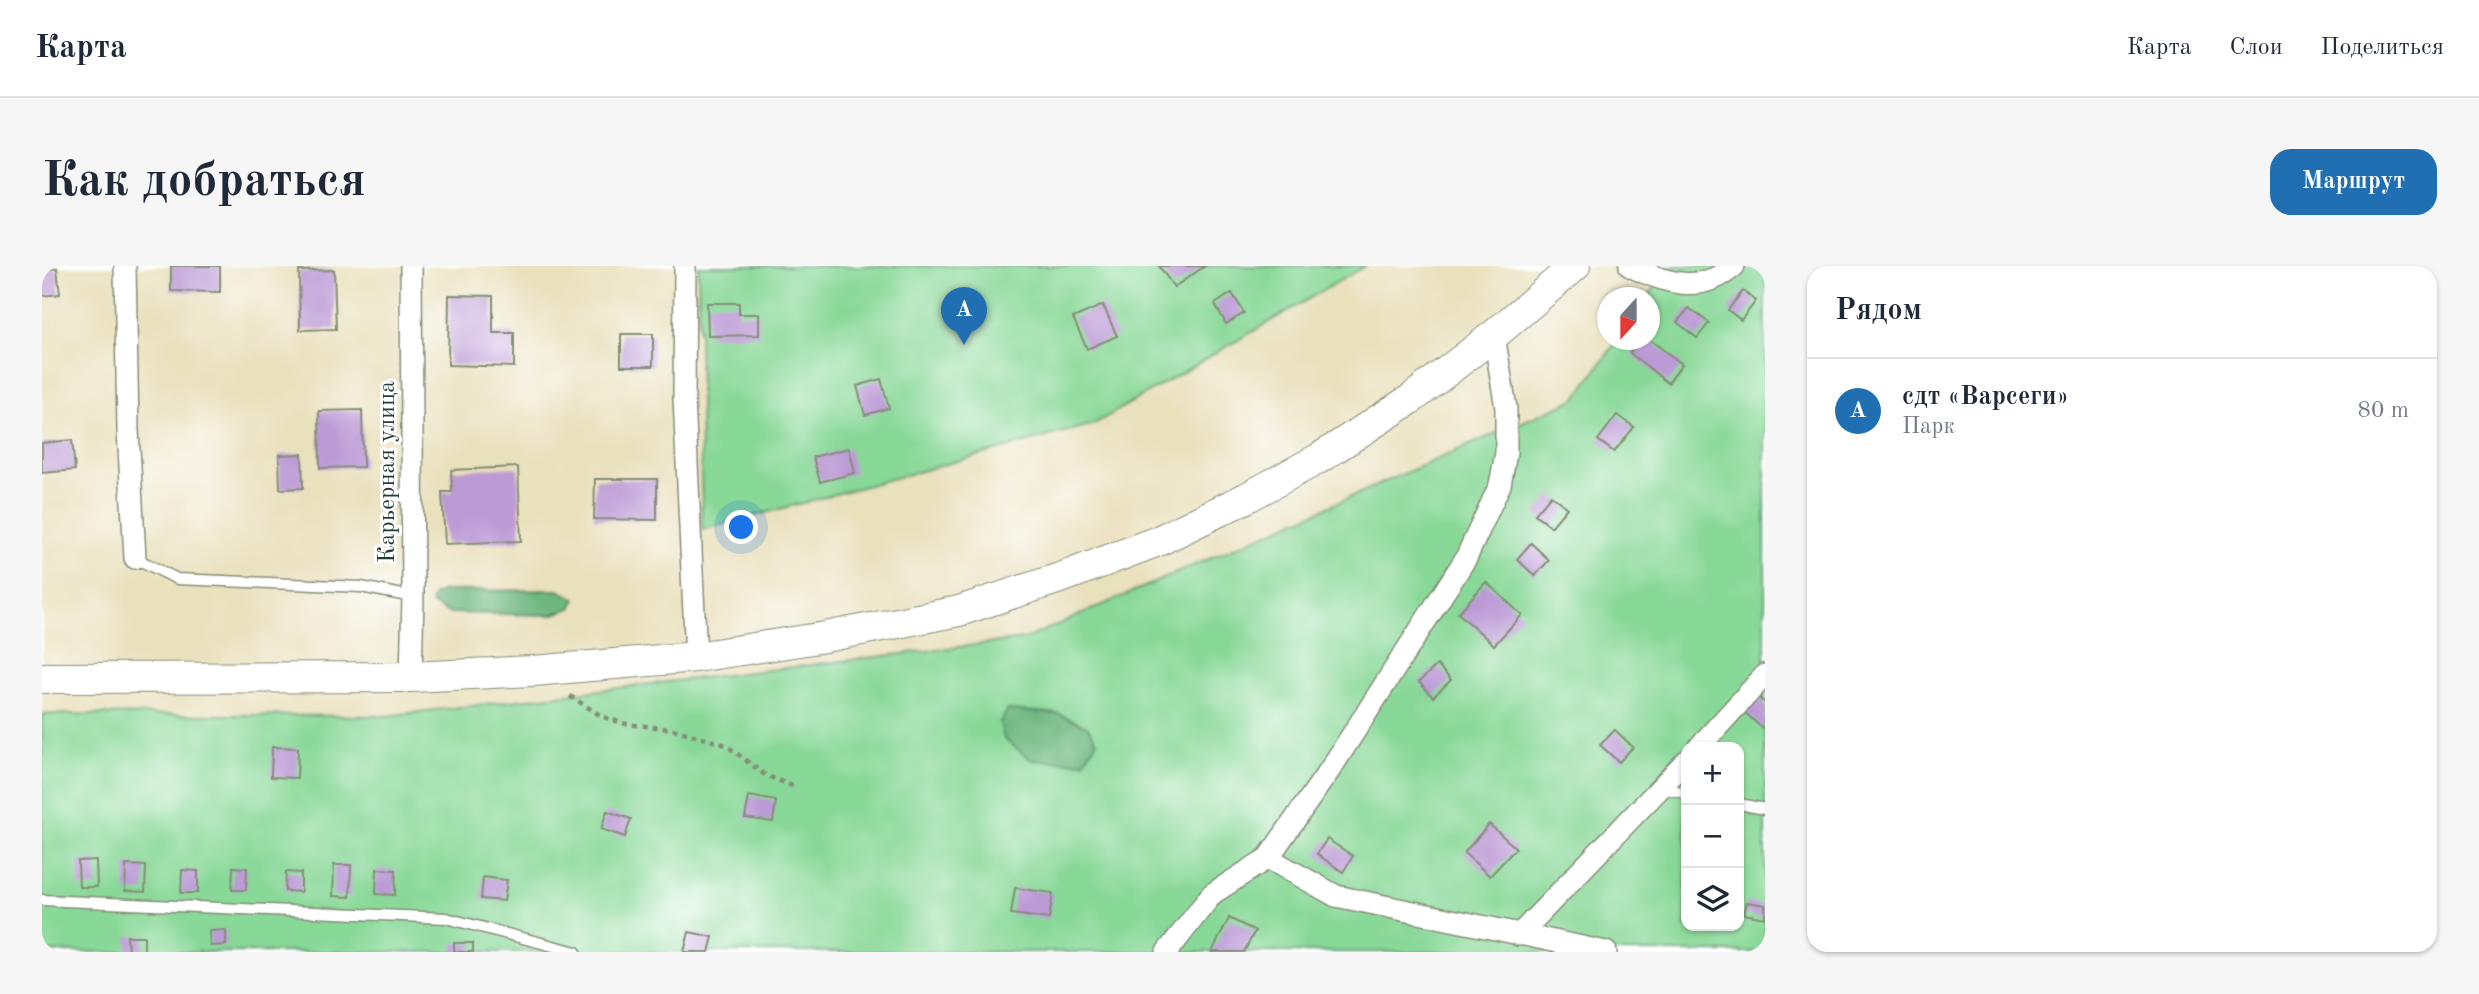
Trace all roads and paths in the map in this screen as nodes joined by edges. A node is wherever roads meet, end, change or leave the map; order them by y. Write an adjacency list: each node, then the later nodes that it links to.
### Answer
1 (125, 266): 8 (street)
2 (411, 266): 9 (street, Карьерная улица)
3 (685, 266): 10 (street)
4 (1575, 266): 7 (main road)
5 (1630, 266): 6 (street)
6 (1734, 266)
7 (1494, 335): 10 (main road); 22 (street)
8 (135, 558): 9 (lane)
9 (413, 597): 13 (street, Карьерная улица)
10 (696, 657): 11 (main road)
11 (533, 671): 13 (main road); 17 (path)
12 (1765, 675): 15 (street)
13 (411, 677): 14 (main road)
14 (42, 678)
15 (1704, 742)
16 (1681, 766): 18 (street)
17 (795, 787)
18 (1661, 788): 19 (lane); 24 (street)
19 (1681, 792)
20 (1744, 805): 21 (lane)
21 (1765, 809)
22 (1268, 858): 24 (street); 26 (street)
23 (42, 900): 25 (lane)
24 (1519, 935): 27 (street)
25 (576, 952)
26 (1167, 952)
27 (1606, 952)

